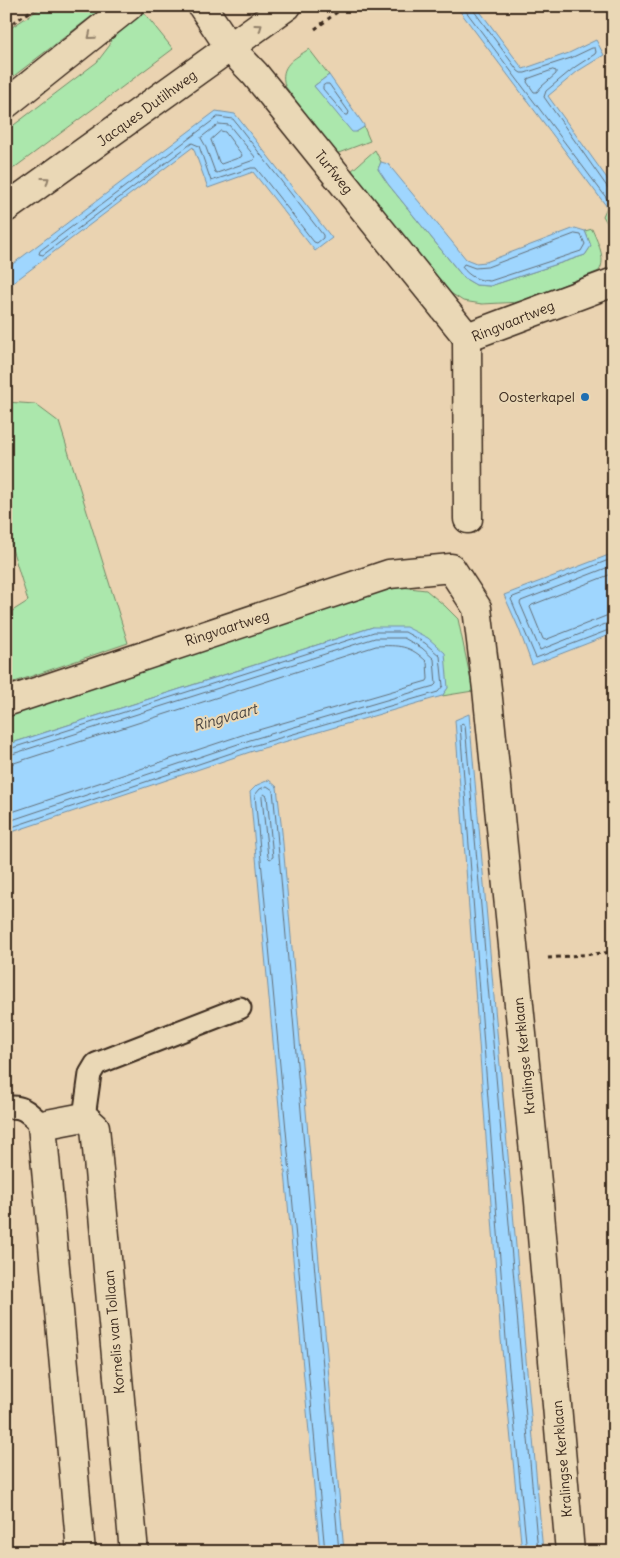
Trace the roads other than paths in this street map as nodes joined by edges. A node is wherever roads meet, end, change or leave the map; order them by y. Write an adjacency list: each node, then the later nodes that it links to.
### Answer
1 (129, 6): 5 (street, one-way to 5)
2 (202, 6): 4 (street, Turfweg)
3 (287, 6): 4 (street, Jacques Dutilhweg, one-way to 3)
4 (230, 48): 6 (street, Jacques Dutilhweg, one-way to 4); 8 (street, Turfweg)
5 (6, 104)
6 (6, 208)
7 (614, 282): 8 (street, Ringvaartweg)
8 (467, 337): 9 (street, Ringvaartweg)
9 (468, 519)
10 (450, 568): 11 (street, Ringvaartweg); 18 (street, Kralingse Kerklaan)
11 (6, 702)
12 (240, 1008): 14 (lane)
13 (6, 1108): 15 (lane)
14 (84, 1117): 15 (street); 17 (street, Kornelis van Tollaan)
15 (42, 1125): 16 (street)
16 (81, 1552)
17 (134, 1552)
18 (570, 1552)

